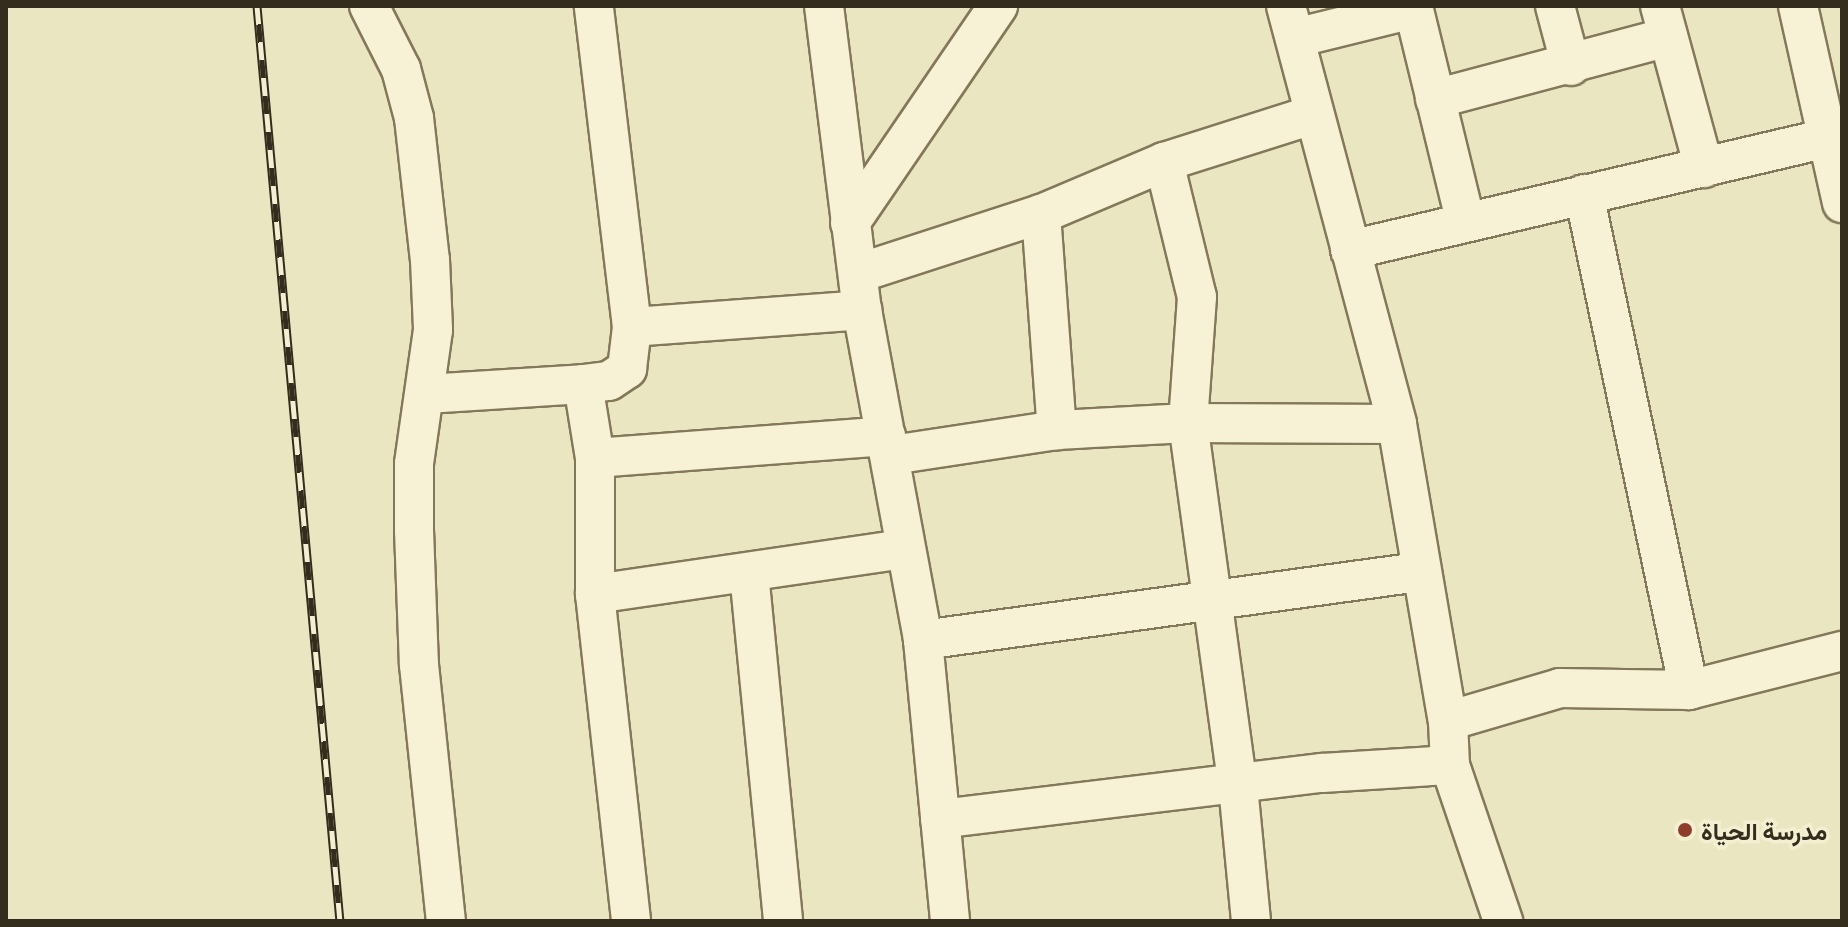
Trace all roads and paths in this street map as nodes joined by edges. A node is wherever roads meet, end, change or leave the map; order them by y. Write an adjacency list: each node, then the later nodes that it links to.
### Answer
1 (369, 6): 25 (street)
2 (594, 6): 23 (street)
3 (824, 6): 20 (street)
4 (998, 6): 20 (street)
5 (1555, 6): 10 (street)
6 (1798, 6): 13 (street)
7 (1413, 8): 8 (street); 11 (street)
8 (1291, 22): 12 (street)
9 (1664, 22): 10 (street); 15 (street)
10 (1571, 66): 11 (street)
11 (1435, 99): 19 (street)
12 (1312, 115): 14 (street); 21 (street)
13 (1831, 121): 15 (street); 17 (street)
14 (1164, 162): 18 (street); 26 (street)
15 (1704, 168): 16 (street)
16 (1584, 194): 19 (street); 38 (street)
17 (1842, 203)
18 (1041, 214): 22 (street); 28 (street)
19 (1465, 220): 21 (street)
20 (850, 223): 22 (street)
21 (1350, 250): 27 (street)
22 (860, 291): 23 (street); 29 (street)
23 (632, 327): 24 (street)
24 (583, 384): 25 (street); 30 (street)
25 (426, 394): 43 (street)
26 (1188, 423): 27 (street); 28 (street); 35 (street)
27 (1397, 424): 32 (street)
28 (1057, 430): 29 (street)
29 (889, 446): 30 (street); 31 (street)
30 (595, 458): 34 (street)
31 (903, 549): 33 (street); 36 (street)
32 (1419, 572): 35 (street); 39 (street)
33 (749, 573): 34 (street); 45 (street)
34 (595, 594): 44 (street)
35 (1209, 600): 36 (street); 41 (street)
36 (923, 640): 42 (street)
37 (1842, 651): 38 (street)
38 (1689, 690): 39 (street)
39 (1448, 721): 40 (street)
40 (1450, 765): 41 (street); 48 (street)
41 (1238, 786): 42 (street); 47 (street)
42 (940, 819): 46 (street)
43 (446, 921)
44 (631, 921)
45 (783, 921)
46 (950, 921)
47 (1251, 921)
48 (1503, 921)

